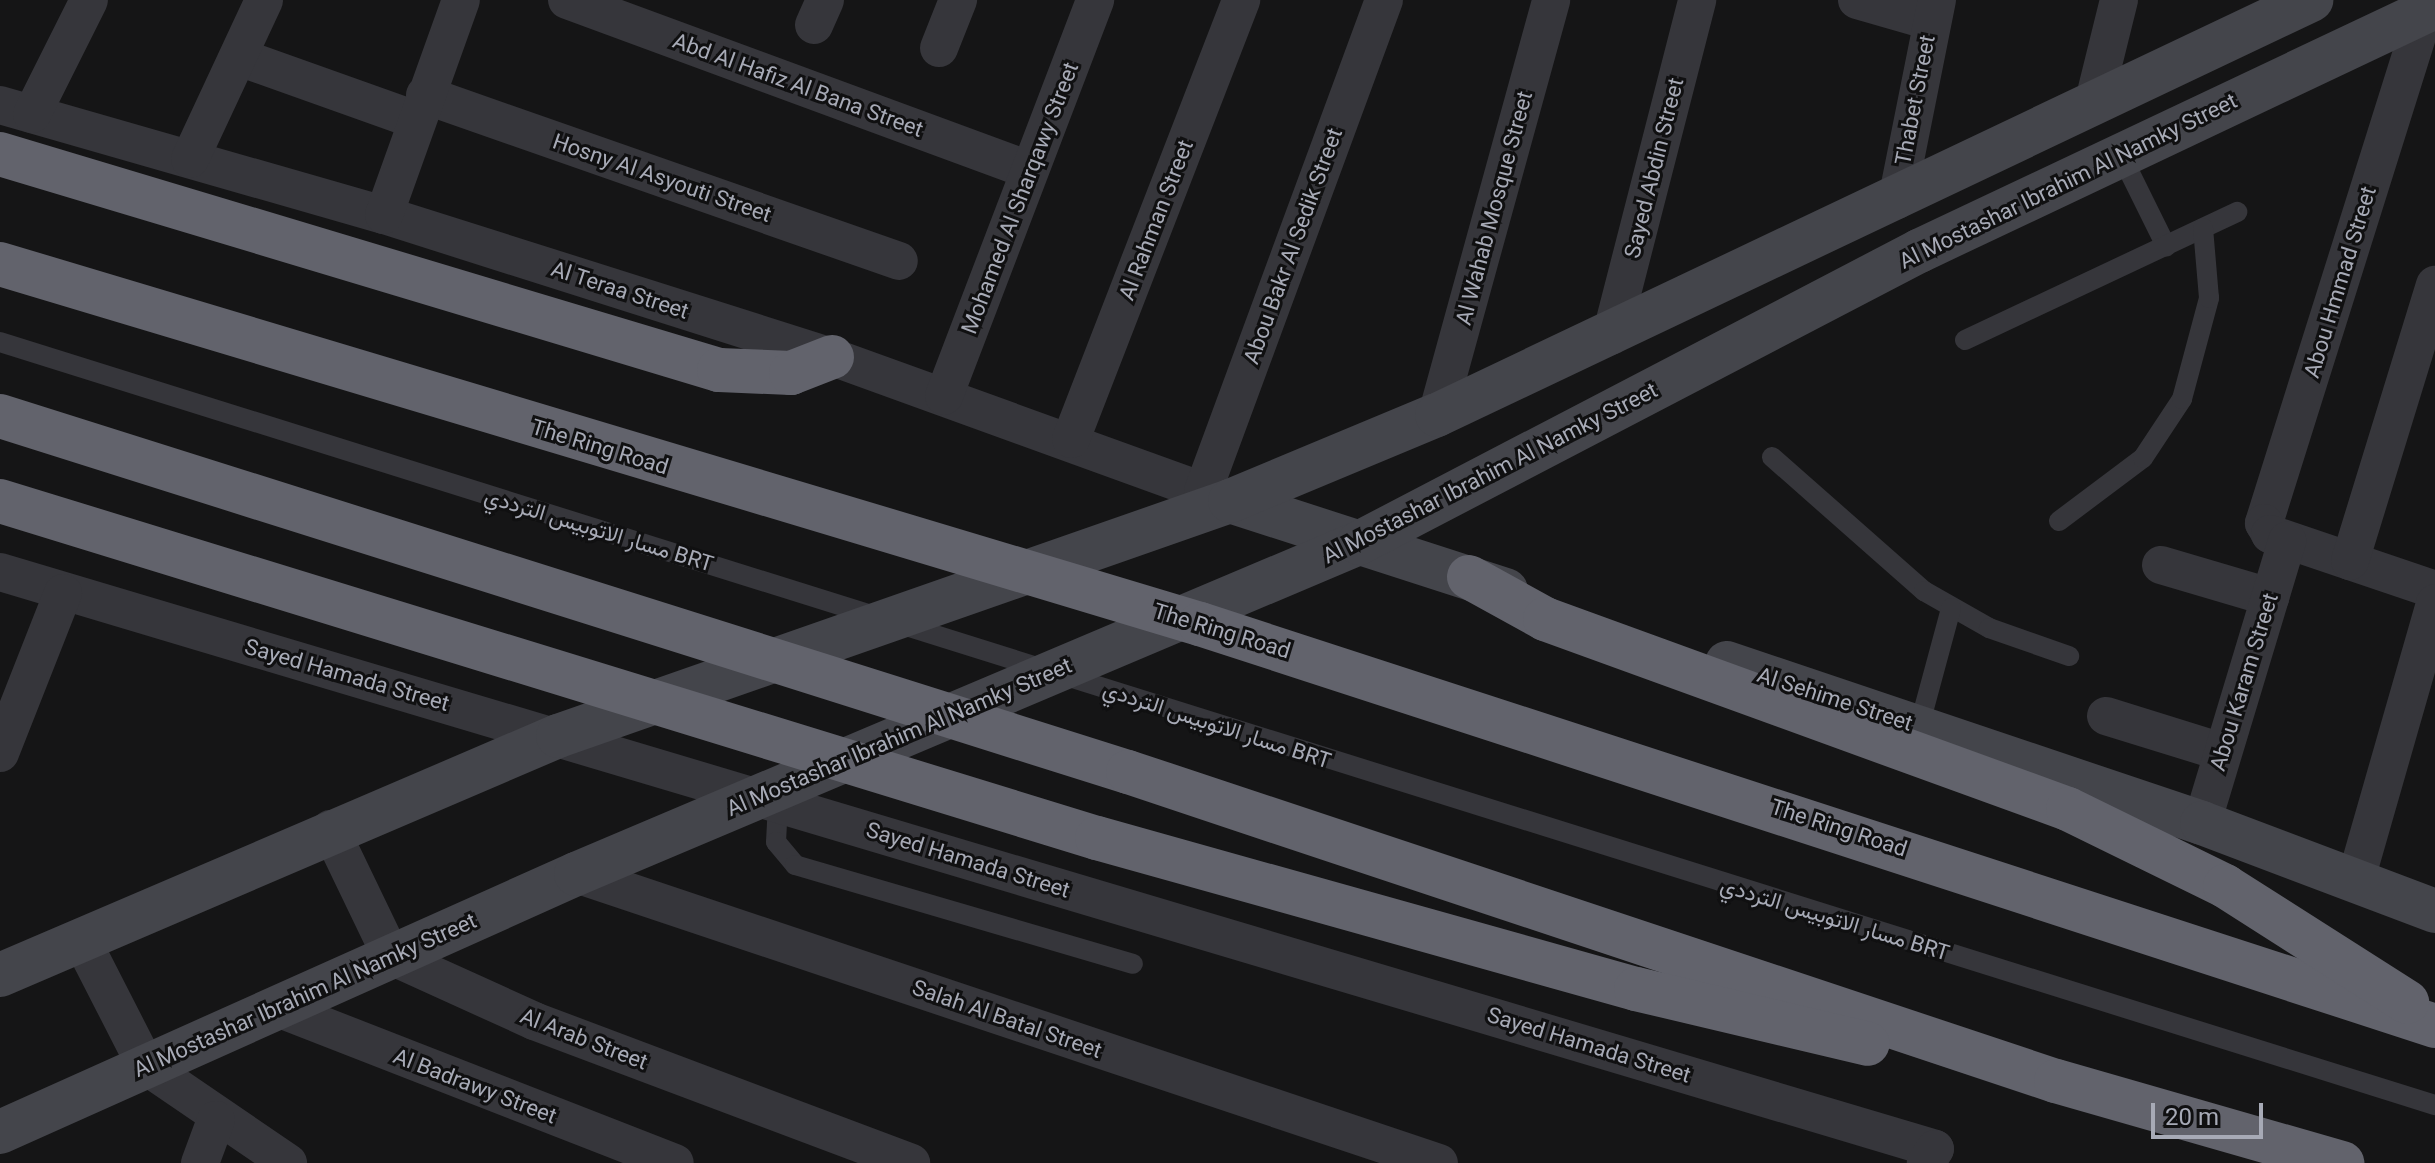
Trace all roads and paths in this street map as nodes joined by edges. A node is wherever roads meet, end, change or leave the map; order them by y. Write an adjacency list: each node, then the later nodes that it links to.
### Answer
1 (89, 0): 21 (street)
2 (264, 0): 18 (street)
3 (461, 0): 20 (street)
4 (567, 0): 14 (street, Abd Al Hafiz Al Bana Street)
5 (958, 0): 17 (street)
6 (1095, 0): 25 (street, Mohamed Al Sharqawy Street)
7 (1241, 0): 42 (street, Al Rahman Street)
8 (1384, 0): 44 (street, Abou Bakr Al Sedik Street)
9 (1551, 0): 40 (street, Al Wahab Mosque Street)
10 (1697, 0): 35 (street, Sayed Abdin Street)
11 (1857, 0): 16 (street)
12 (2119, 0): 19 (street)
13 (2294, 4): 19 (street)
14 (614, 8): 25 (street, Abd Al Hafiz Al Bana Street)
15 (2430, 9): 23 (street, Al Mostashar Ibrahim Al Namky Street); 47 (street, Abou Hmmad Street)
16 (1933, 10): 26 (street, Thabet Street)
17 (939, 48)
18 (239, 57): 20 (street, Hosny Al Asyouti Street); 24 (street)
19 (2093, 105): 26 (street)
20 (420, 108): 28 (street); 32 (street, Hosny Al Asyouti Street)
21 (16, 110): 24 (street, Al Teraa Street)
22 (0, 154): 38 (highway)
23 (2121, 155): 30 (lane); 31 (street, Al Mostashar Ibrahim Al Namky Street)
24 (190, 159): 28 (street, Al Teraa Street)
25 (1030, 170): 39 (street, Mohamed Al Sharqawy Street)
26 (1897, 200): 31 (street); 35 (street)
27 (2237, 212): 29 (lane)
28 (384, 215): 38 (street, Al Teraa Street)
29 (2203, 228): 30 (lane); 46 (lane)
30 (2166, 246): 36 (lane)
31 (1919, 251): 48 (street, Al Mostashar Ibrahim Al Namky Street)
32 (899, 261)
33 (0, 264): 75 (highway, The Ring Road)
34 (2435, 285): 49 (street)
35 (1611, 336): 40 (street)
36 (1965, 340)
37 (0, 342): 78 (lane, مسار الاتوبيس الترددي BRT)
38 (832, 357): 39 (street, Al Teraa Street)
39 (944, 396): 42 (street, Al Teraa Street)
40 (1437, 415): 44 (street)
41 (0, 416): 77 (highway)
42 (1071, 439): 44 (street, Al Teraa Street)
43 (1772, 457): 57 (lane)
44 (1217, 496): 48 (street, Al Sehime Street); 61 (street)
45 (0, 501): 77 (highway)
46 (2059, 521)
47 (2287, 541): 49 (street); 55 (street, Abou Karam Street)
48 (1359, 543): 52 (street, Al Sehime Street); 64 (street, Al Mostashar Ibrahim Al Namky Street)
49 (2350, 561): 53 (street)
50 (2161, 565): 55 (street)
51 (0, 572): 54 (street, Sayed Hamada Street)
52 (1469, 577): 60 (street, Al Sehime Street); 75 (highway)
53 (2435, 590)
54 (63, 593): 61 (street, Sayed Hamada Street); 63 (street)
55 (2270, 597): 62 (street, Abou Karam Street)
56 (2435, 603): 68 (street)
57 (1951, 608): 58 (lane); 60 (lane)
58 (2069, 656)
59 (2106, 716): 62 (street)
60 (1919, 727): 65 (street, Al Sehime Street)
61 (558, 736): 64 (street, Sayed Hamada Street); 66 (street)
62 (2222, 752): 65 (street, Abou Karam Street)
63 (0, 753)
64 (770, 799): 67 (street, Al Mostashar Ibrahim Al Namky Street); 72 (lane); 81 (street, Sayed Hamada Street)
65 (2202, 823): 68 (street, Al Sehime Street)
66 (330, 829): 70 (street); 71 (street)
67 (576, 874): 71 (street, Al Mostashar Ibrahim Al Namky Street); 86 (street, Salah Al Batal Street)
68 (2356, 879): 69 (street, Al Sehime Street)
69 (2435, 911)
70 (81, 939): 73 (street); 76 (street)
71 (391, 956): 74 (street, Al Mostashar Ibrahim Al Namky Street); 85 (street, Al Arab Street)
72 (1133, 964)
73 (0, 975)
74 (275, 1007): 76 (street, Al Mostashar Ibrahim Al Namky Street); 84 (street, Al Badrawy Street)
75 (2435, 1024)
76 (146, 1066): 79 (street); 80 (street, Al Mostashar Ibrahim Al Namky Street)
77 (2056, 1081): 87 (highway)
78 (2435, 1105)
79 (216, 1120): 82 (street); 83 (street)
80 (0, 1132)
81 (1931, 1156)
82 (200, 1163)
83 (288, 1163)
84 (675, 1163)
85 (911, 1163)
86 (1439, 1163)
87 (2342, 1163)

